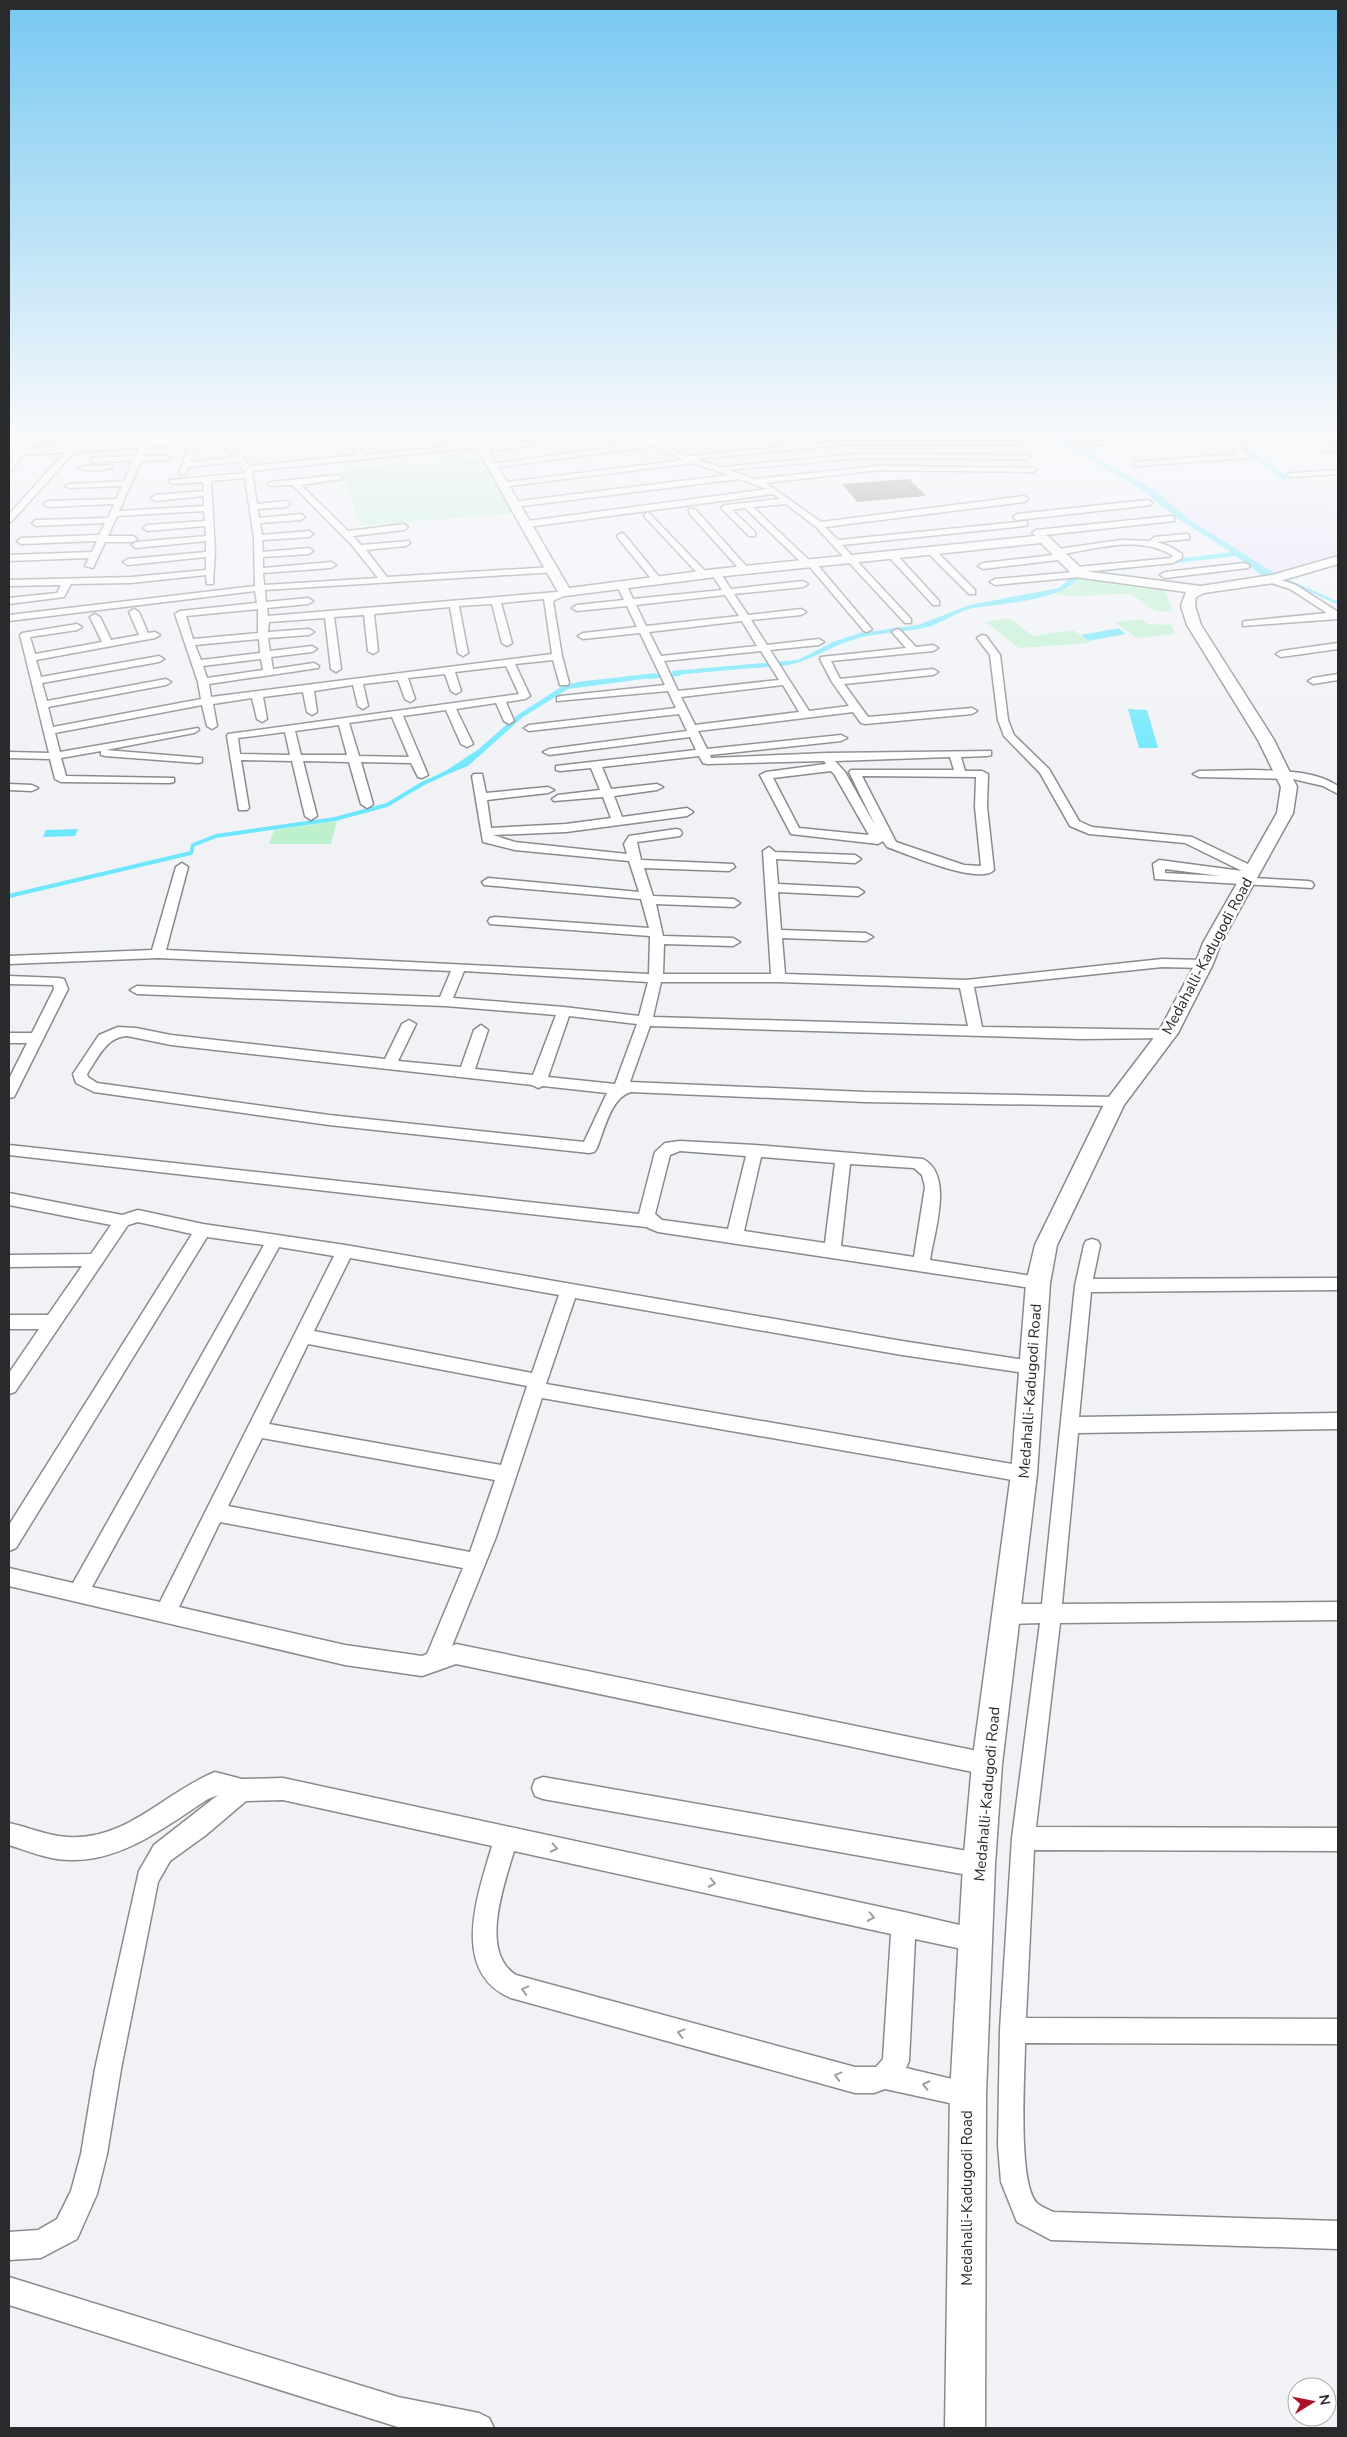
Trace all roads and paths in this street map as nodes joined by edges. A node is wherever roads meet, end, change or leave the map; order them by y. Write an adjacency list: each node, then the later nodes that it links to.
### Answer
1 (99, 548): 20 (street)
2 (211, 548): 17 (street)
3 (258, 548): 19 (street)
4 (359, 548): 42 (street)
5 (541, 548): 32 (street)
6 (631, 548): 41 (street)
7 (682, 548): 38 (street)
8 (725, 548): 33 (street)
9 (792, 548): 26 (street)
10 (841, 548): 23 (street)
11 (961, 548): 16 (street)
12 (1054, 548): 18 (street)
13 (1112, 548): 18 (street)
14 (1166, 548): 37 (street)
15 (309, 551): 19 (street)
16 (932, 552): 21 (street); 53 (street)
17 (211, 554): 25 (street); 36 (street)
18 (1061, 554): 29 (street); 37 (street)
19 (258, 555): 34 (street)
20 (95, 556): 22 (street); 28 (street)
21 (893, 556): 23 (street); 59 (street)
22 (9, 558)
23 (852, 560): 26 (street); 72 (street)
24 (1338, 560): 40 (street)
25 (128, 562)
26 (810, 564): 33 (street); 75 (street)
27 (332, 565): 34 (street)
28 (90, 566)
29 (983, 566)
30 (1155, 566): 39 (street)
31 (1245, 566): 39 (street)
32 (553, 570): 50 (street); 54 (street)
33 (745, 570): 38 (street)
34 (259, 571): 49 (street)
35 (122, 572): 43 (street)
36 (210, 572): 44 (street); 46 (street)
37 (1079, 572): 45 (street); 51 (street)
38 (709, 574): 41 (street); 52 (street)
39 (1166, 576): 51 (street)
40 (1270, 579): 51 (street); 67 (street)
41 (657, 580): 47 (street)
42 (385, 581): 49 (street); 54 (street)
43 (9, 582): 44 (street)
44 (68, 582): 57 (street)
45 (995, 582)
46 (210, 584)
47 (621, 584): 50 (street); 60 (street)
48 (804, 584): 52 (street)
49 (259, 588): 61 (street); 69 (street)
50 (559, 589): 56 (street); 96 (street)
51 (1189, 589): 166 (street, Medahalli-Kadugodi Road)
52 (729, 592): 60 (street); 70 (street)
53 (972, 592)
54 (447, 594): 56 (street); 63 (street); 94 (street)
55 (368, 600): 63 (street)
56 (496, 600): 85 (street)
57 (9, 601)
58 (308, 601): 61 (street)
59 (936, 602)
60 (631, 603): 62 (street); 76 (street)
61 (262, 606): 71 (street); 83 (street)
62 (577, 608)
63 (370, 611): 66 (street); 91 (street)
64 (134, 612): 79 (street)
65 (801, 612): 70 (street)
66 (330, 615): 71 (street); 104 (street)
67 (1338, 615): 73 (street)
68 (94, 617): 86 (street)
69 (9, 618)
70 (744, 618): 76 (street); 88 (street)
71 (264, 619): 80 (street)
72 (908, 621)
73 (1246, 624)
74 (76, 628): 97 (street)
75 (867, 629)
76 (643, 630): 81 (street); 99 (street)
77 (309, 632): 80 (street)
78 (897, 632): 92 (street)
79 (150, 636): 86 (street)
80 (263, 636): 83 (street); 93 (street)
81 (583, 636)
82 (982, 638): 188 (street)
83 (191, 642): 101 (street)
84 (819, 642): 88 (street)
85 (507, 643)
86 (108, 644): 97 (street)
87 (1338, 646): 95 (street)
88 (764, 648): 99 (street); 102 (street)
89 (933, 648): 92 (street)
90 (312, 649): 93 (street)
91 (373, 650)
92 (912, 650): 116 (street)
93 (266, 654): 101 (street); 106 (street)
94 (463, 654)
95 (1281, 654)
96 (557, 656): 100 (street); 117 (street)
97 (32, 658): 110 (street)
98 (158, 659): 110 (street)
99 (658, 659): 118 (street)
100 (509, 662): 105 (street); 123 (street)
101 (196, 664): 113 (street)
102 (774, 664): 115 (street)
103 (314, 666): 106 (street)
104 (336, 669)
105 (449, 670): 108 (street); 120 (street)
106 (268, 672): 113 (street)
107 (933, 672): 116 (street)
108 (402, 676): 114 (street); 122 (street)
109 (1338, 677): 111 (street)
110 (38, 681): 126 (street)
111 (1313, 681)
112 (166, 682): 126 (street)
113 (203, 682): 125 (street)
114 (356, 682): 119 (street); 127 (street)
115 (785, 682): 118 (street); 134 (street)
116 (837, 682): 129 (street)
117 (564, 683)
118 (669, 683): 124 (street); 130 (street)
119 (308, 688): 121 (street); 132 (street)
120 (456, 691)
121 (257, 695): 125 (street); 135 (street)
122 (410, 699)
123 (499, 699): 128 (street); 137 (street)
124 (561, 699)
125 (208, 701): 138 (street); 142 (street)
126 (44, 705): 142 (street)
127 (363, 706)
128 (450, 706): 133 (street); 145 (street)
129 (856, 708): 131 (street); 134 (street)
130 (683, 710): 140 (street); 143 (street)
131 (972, 711)
132 (312, 712)
133 (396, 713): 136 (street); 158 (street)
134 (806, 714): 143 (street)
135 (262, 719)
136 (342, 721): 139 (street); 157 (street)
137 (509, 721)
138 (212, 726)
139 (289, 728): 154 (street); 155 (street)
140 (529, 728)
141 (194, 730): 146 (street)
142 (49, 731): 152 (street)
143 (693, 731): 147 (street); 148 (street)
144 (841, 738): 148 (street)
145 (467, 744)
146 (80, 752): 152 (street); 156 (street)
147 (549, 752)
148 (703, 753): 153 (street); 159 (street)
149 (987, 753): 150 (street)
150 (954, 754): 153 (street); 162 (street)
151 (9, 755): 152 (street)
152 (55, 756): 167 (street)
153 (827, 756): 160 (street)
154 (235, 758): 155 (street); 177 (street)
155 (298, 759): 157 (street); 179 (street)
156 (198, 760)
157 (353, 760): 158 (street); 176 (street)
158 (416, 760): 164 (street)
159 (595, 764): 161 (street); 173 (street)
160 (833, 767): 160 (street)
161 (560, 768)
162 (961, 774): 162 (street)
163 (1199, 774): 166 (street)
164 (422, 775)
165 (478, 776): 174 (street)
166 (1283, 776): 172 (street); 188 (street, Medahalli-Kadugodi Road)
167 (170, 780)
168 (9, 787): 170 (street)
169 (657, 787): 173 (street)
170 (32, 788)
171 (548, 790): 174 (street)
172 (1338, 791)
173 (607, 793): 175 (street); 180 (street)
174 (480, 797): 181 (street)
175 (558, 799)
176 (367, 804)
177 (243, 808)
178 (687, 812): 180 (street)
179 (311, 816)
180 (618, 821): 181 (street)
181 (486, 832): 184 (street)
182 (676, 833): 184 (street)
183 (855, 859): 191 (street)
184 (634, 861): 186 (street); 193 (street)
185 (182, 866): 200 (street)
186 (729, 867)
187 (1159, 870): 188 (street)
188 (1249, 877): 190 (street); 202 (street, Medahalli-Kadugodi Road)
189 (488, 882): 193 (street)
190 (1308, 885)
191 (772, 888): 192 (street); 196 (street)
192 (858, 892)
193 (647, 898): 194 (street); 197 (street)
194 (734, 902)
195 (495, 921): 197 (street)
196 (775, 934): 198 (street); 205 (street)
197 (656, 936): 199 (street); 204 (street)
198 (866, 937)
199 (733, 942)
200 (158, 954): 201 (street); 203 (street)
201 (9, 960)
202 (1204, 964): 207 (street); 215 (street, Medahalli-Kadugodi Road)
203 (459, 966): 204 (street); 209 (street)
204 (654, 978): 205 (street); 211 (street)
205 (778, 978): 207 (street)
206 (9, 980): 217 (street)
207 (966, 984): 214 (street)
208 (137, 990): 209 (street)
209 (444, 1002): 210 (street)
210 (564, 1012): 211 (street); 220 (street)
211 (645, 1021): 214 (street); 221 (street)
212 (409, 1024): 218 (street)
213 (481, 1030): 219 (street)
214 (976, 1031): 215 (street)
215 (1168, 1033): 223 (street, Medahalli-Kadugodi Road)
216 (9, 1038): 217 (street)
217 (38, 1038): 222 (street)
218 (390, 1065): 219 (street); 221 (street)
219 (466, 1074): 220 (street)
220 (538, 1083): 221 (street)
221 (620, 1090): 223 (street)
222 (9, 1093)
223 (1115, 1102): 239 (street, Medahalli-Kadugodi Road)
224 (9, 1150): 229 (street)
225 (755, 1150): 226 (street); 229 (street); 231 (street)
226 (843, 1157): 234 (street); 238 (street)
227 (9, 1199): 228 (street)
228 (122, 1221): 230 (street); 236 (street)
229 (650, 1221): 231 (street)
230 (203, 1230): 232 (street); 255 (street)
231 (735, 1235): 234 (street)
232 (274, 1242): 235 (street); 258 (street)
233 (1092, 1246): 241 (street)
234 (832, 1250): 238 (street)
235 (345, 1251): 242 (street); 245 (street)
236 (95, 1260): 237 (street); 244 (street)
237 (9, 1261)
238 (921, 1264): 239 (street)
239 (1038, 1283): 246 (street, Medahalli-Kadugodi Road)
240 (1338, 1284): 241 (street)
241 (1083, 1286): 250 (street)
242 (569, 1289): 246 (street); 247 (street)
243 (9, 1322): 244 (street)
244 (52, 1322): 248 (street)
245 (302, 1336): 247 (street); 251 (street)
246 (1032, 1367): 253 (street, Medahalli-Kadugodi Road)
247 (537, 1385): 252 (street); 253 (street)
248 (9, 1387)
249 (1338, 1421): 250 (street)
250 (1070, 1425): 262 (street)
251 (256, 1429): 252 (street); 254 (street)
252 (506, 1474): 256 (street)
253 (1024, 1474): 261 (street, Medahalli-Kadugodi Road)
254 (215, 1512): 256 (street); 260 (street)
255 (9, 1542)
256 (476, 1562): 263 (street)
257 (9, 1577): 258 (street)
258 (78, 1593): 260 (street)
259 (1338, 1611): 262 (street)
260 (165, 1613): 263 (street)
261 (1007, 1614): 262 (street); 264 (street, Medahalli-Kadugodi Road)
262 (1051, 1614): 269 (street)
263 (435, 1661): 264 (street)
264 (988, 1764): 271 (street, Medahalli-Kadugodi Road)
265 (543, 1788): 271 (street)
266 (242, 1790): 267 (street); 268 (street); 279 (street)
267 (9, 1834)
268 (506, 1838): 272 (street, one-way to 272); 276 (street, one-way to 268)
269 (1023, 1838): 270 (street); 274 (street)
270 (1338, 1840)
271 (979, 1865): 273 (street, Medahalli-Kadugodi Road)
272 (904, 1924): 273 (street); 276 (street)
273 (976, 1940): 277 (street, Medahalli-Kadugodi Road)
274 (1013, 2030): 275 (street); 278 (street)
275 (1338, 2032)
276 (885, 2076): 277 (street, one-way to 276)
277 (968, 2094): 282 (street, Medahalli-Kadugodi Road)
278 (1338, 2235)
279 (9, 2246)
280 (9, 2291): 281 (street)
281 (479, 2428)
282 (965, 2428)

